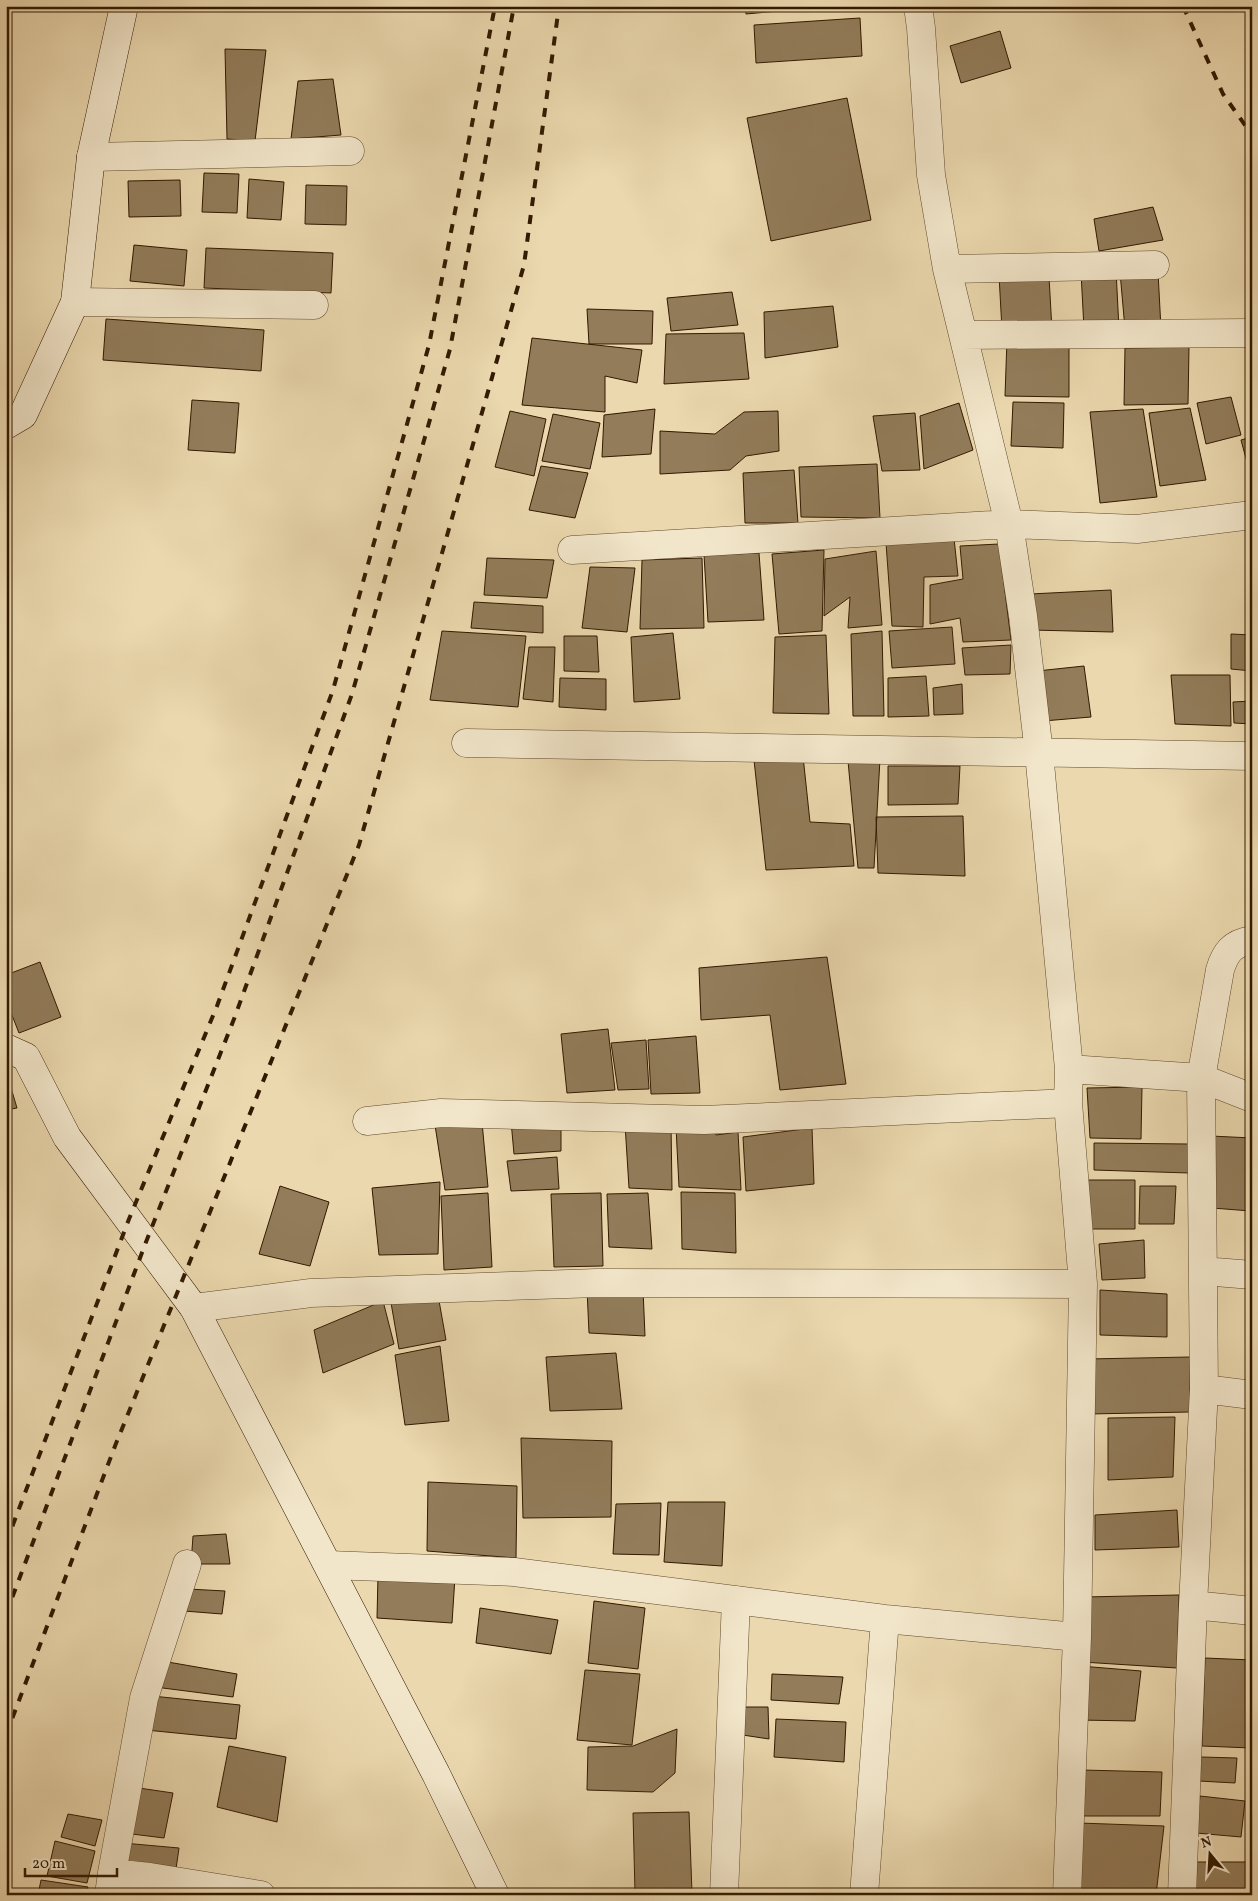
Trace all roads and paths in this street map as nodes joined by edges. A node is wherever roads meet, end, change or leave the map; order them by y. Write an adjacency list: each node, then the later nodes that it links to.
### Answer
1 (124, 6): 4 (street)
2 (918, 6): 6 (street)
3 (350, 151): 4 (street)
4 (91, 157): 7 (street)
5 (1155, 265): 6 (street)
6 (947, 269): 10 (street)
7 (75, 302): 8 (street); 11 (street)
8 (314, 305)
9 (1251, 333): 10 (street)
10 (962, 335): 13 (street)
11 (6, 425)
12 (1252, 515): 13 (street)
13 (1009, 524): 14 (street); 16 (street)
14 (572, 550)
15 (466, 743): 16 (street)
16 (1039, 753): 17 (street); 20 (street)
17 (1252, 756)
18 (1252, 940): 21 (street)
19 (6, 1048): 28 (street)
20 (1069, 1069): 21 (street); 23 (street)
21 (1201, 1078): 22 (street); 25 (street)
22 (1252, 1098)
23 (1068, 1103): 24 (street); 27 (street)
24 (367, 1121)
25 (1203, 1271): 26 (street); 29 (street)
26 (1252, 1275)
27 (1083, 1284): 28 (street); 37 (street)
28 (194, 1308): 32 (street)
29 (1204, 1389): 30 (street); 34 (street)
30 (1252, 1395)
31 (187, 1564): 38 (street)
32 (328, 1565): 33 (street); 40 (street)
33 (736, 1600): 36 (street); 41 (street)
34 (1193, 1605): 35 (street); 44 (street)
35 (1252, 1611)
36 (885, 1619): 37 (street); 42 (street)
37 (1076, 1637): 43 (street)
38 (110, 1884): 39 (street)
39 (261, 1895)
40 (495, 1895)
41 (724, 1895)
42 (864, 1895)
43 (1067, 1895)
44 (1182, 1895)

